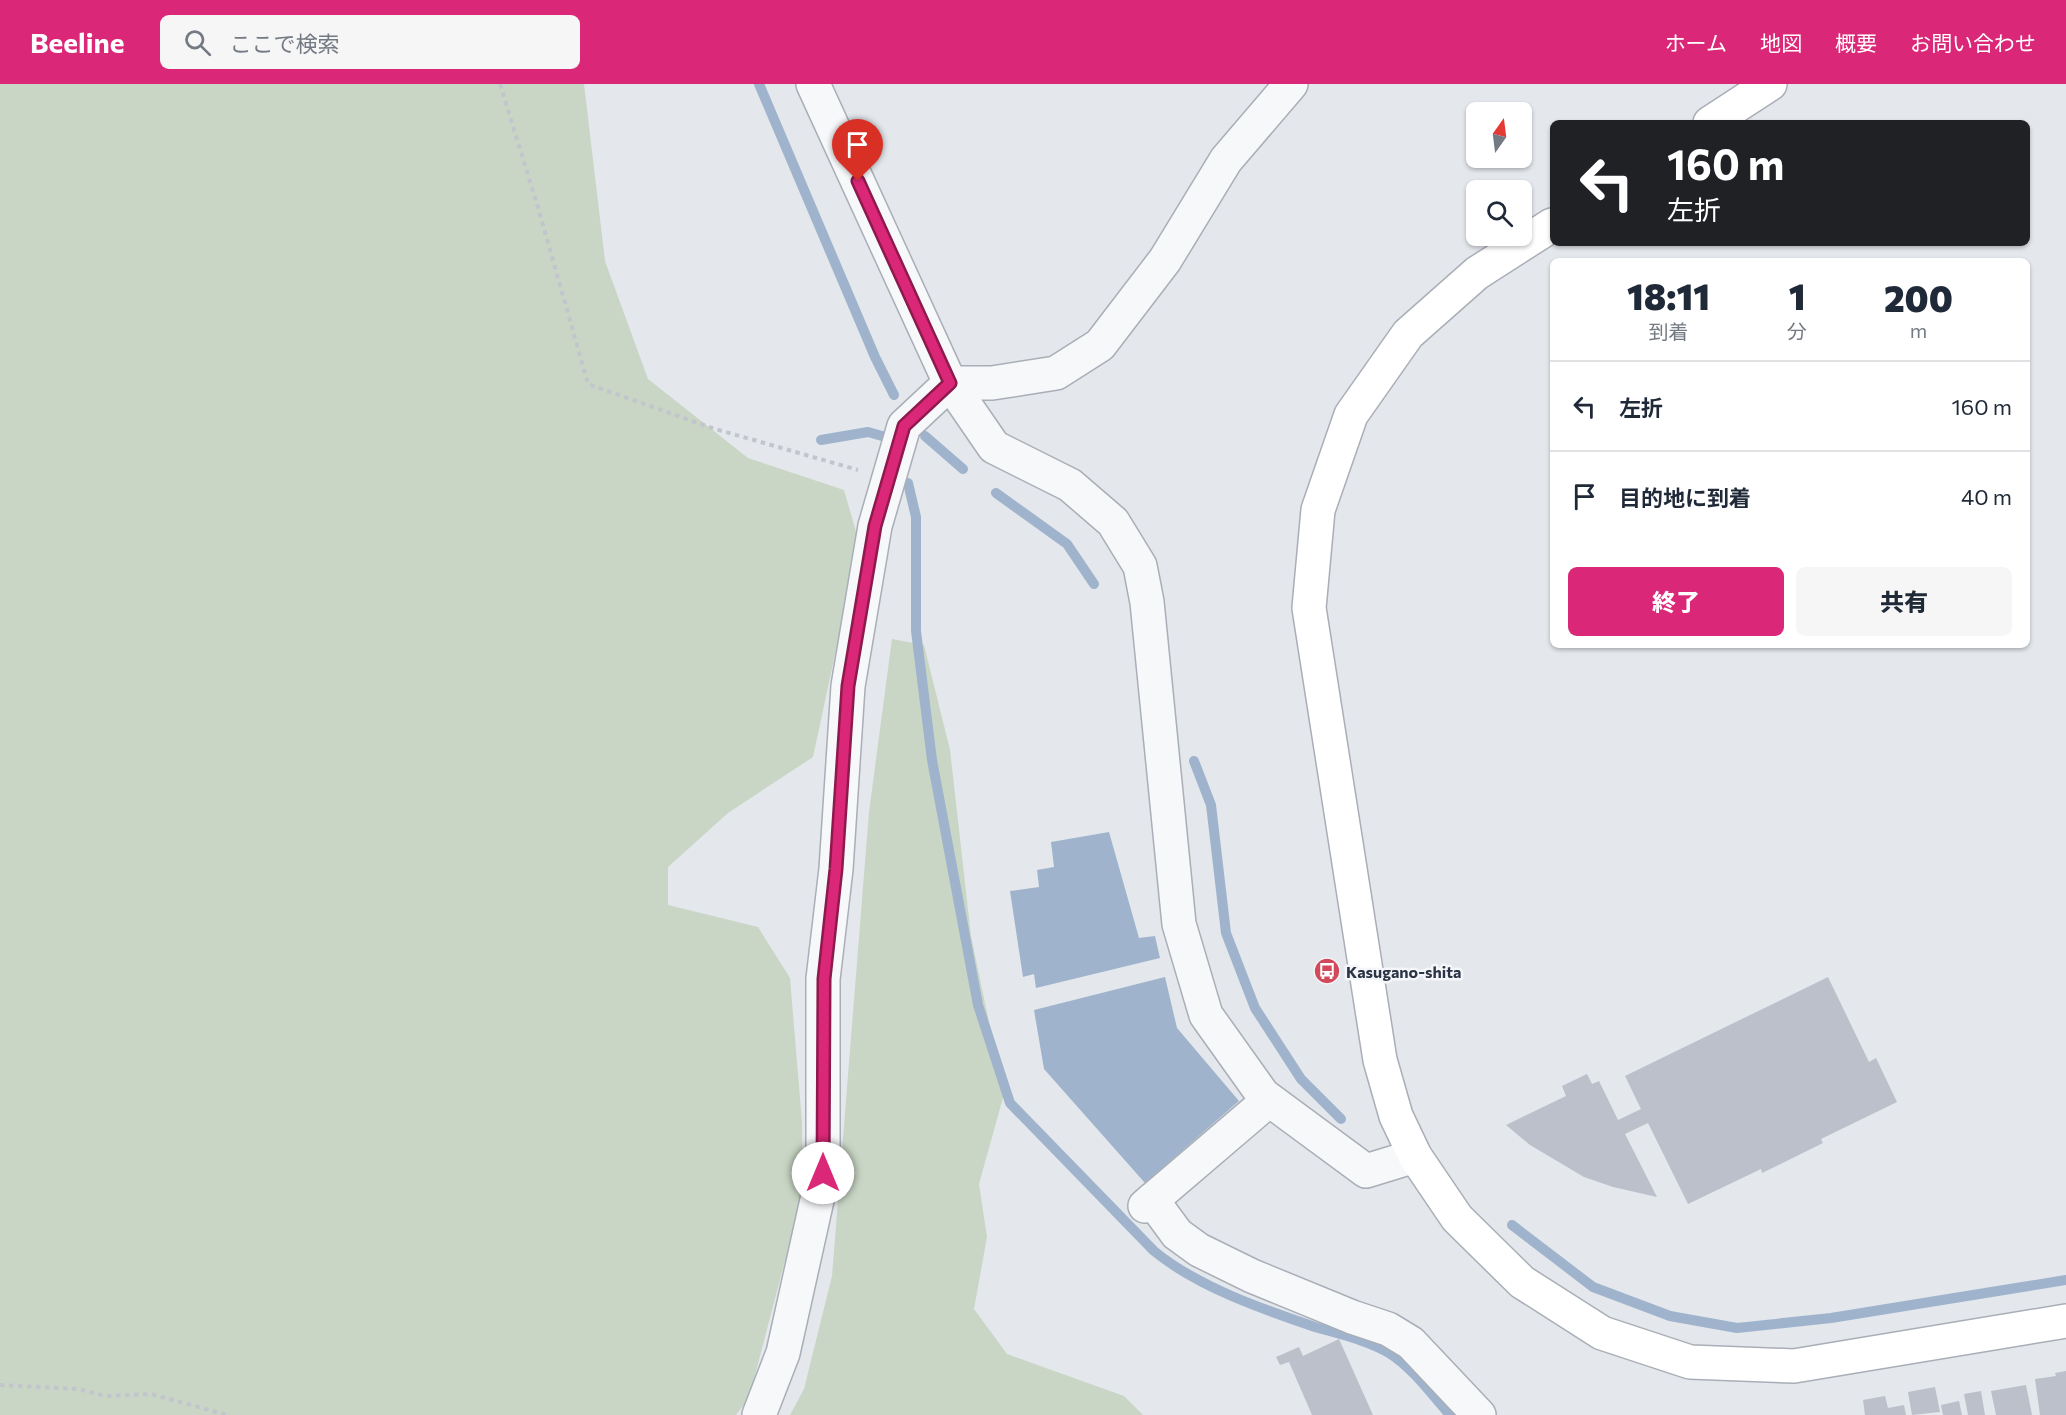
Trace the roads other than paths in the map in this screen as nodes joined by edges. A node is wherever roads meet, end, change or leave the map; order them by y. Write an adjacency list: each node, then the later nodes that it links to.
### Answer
1 (813, 84): 6 (street)
2 (1291, 84): 6 (street)
3 (1770, 84): 4 (street)
4 (1715, 120)
5 (1550, 226): 8 (street)
6 (950, 383): 7 (street); 10 (street)
7 (1269, 1100): 8 (street); 11 (street)
8 (1416, 1156): 9 (street)
9 (2066, 1320)
10 (759, 1415)
11 (1479, 1415)

